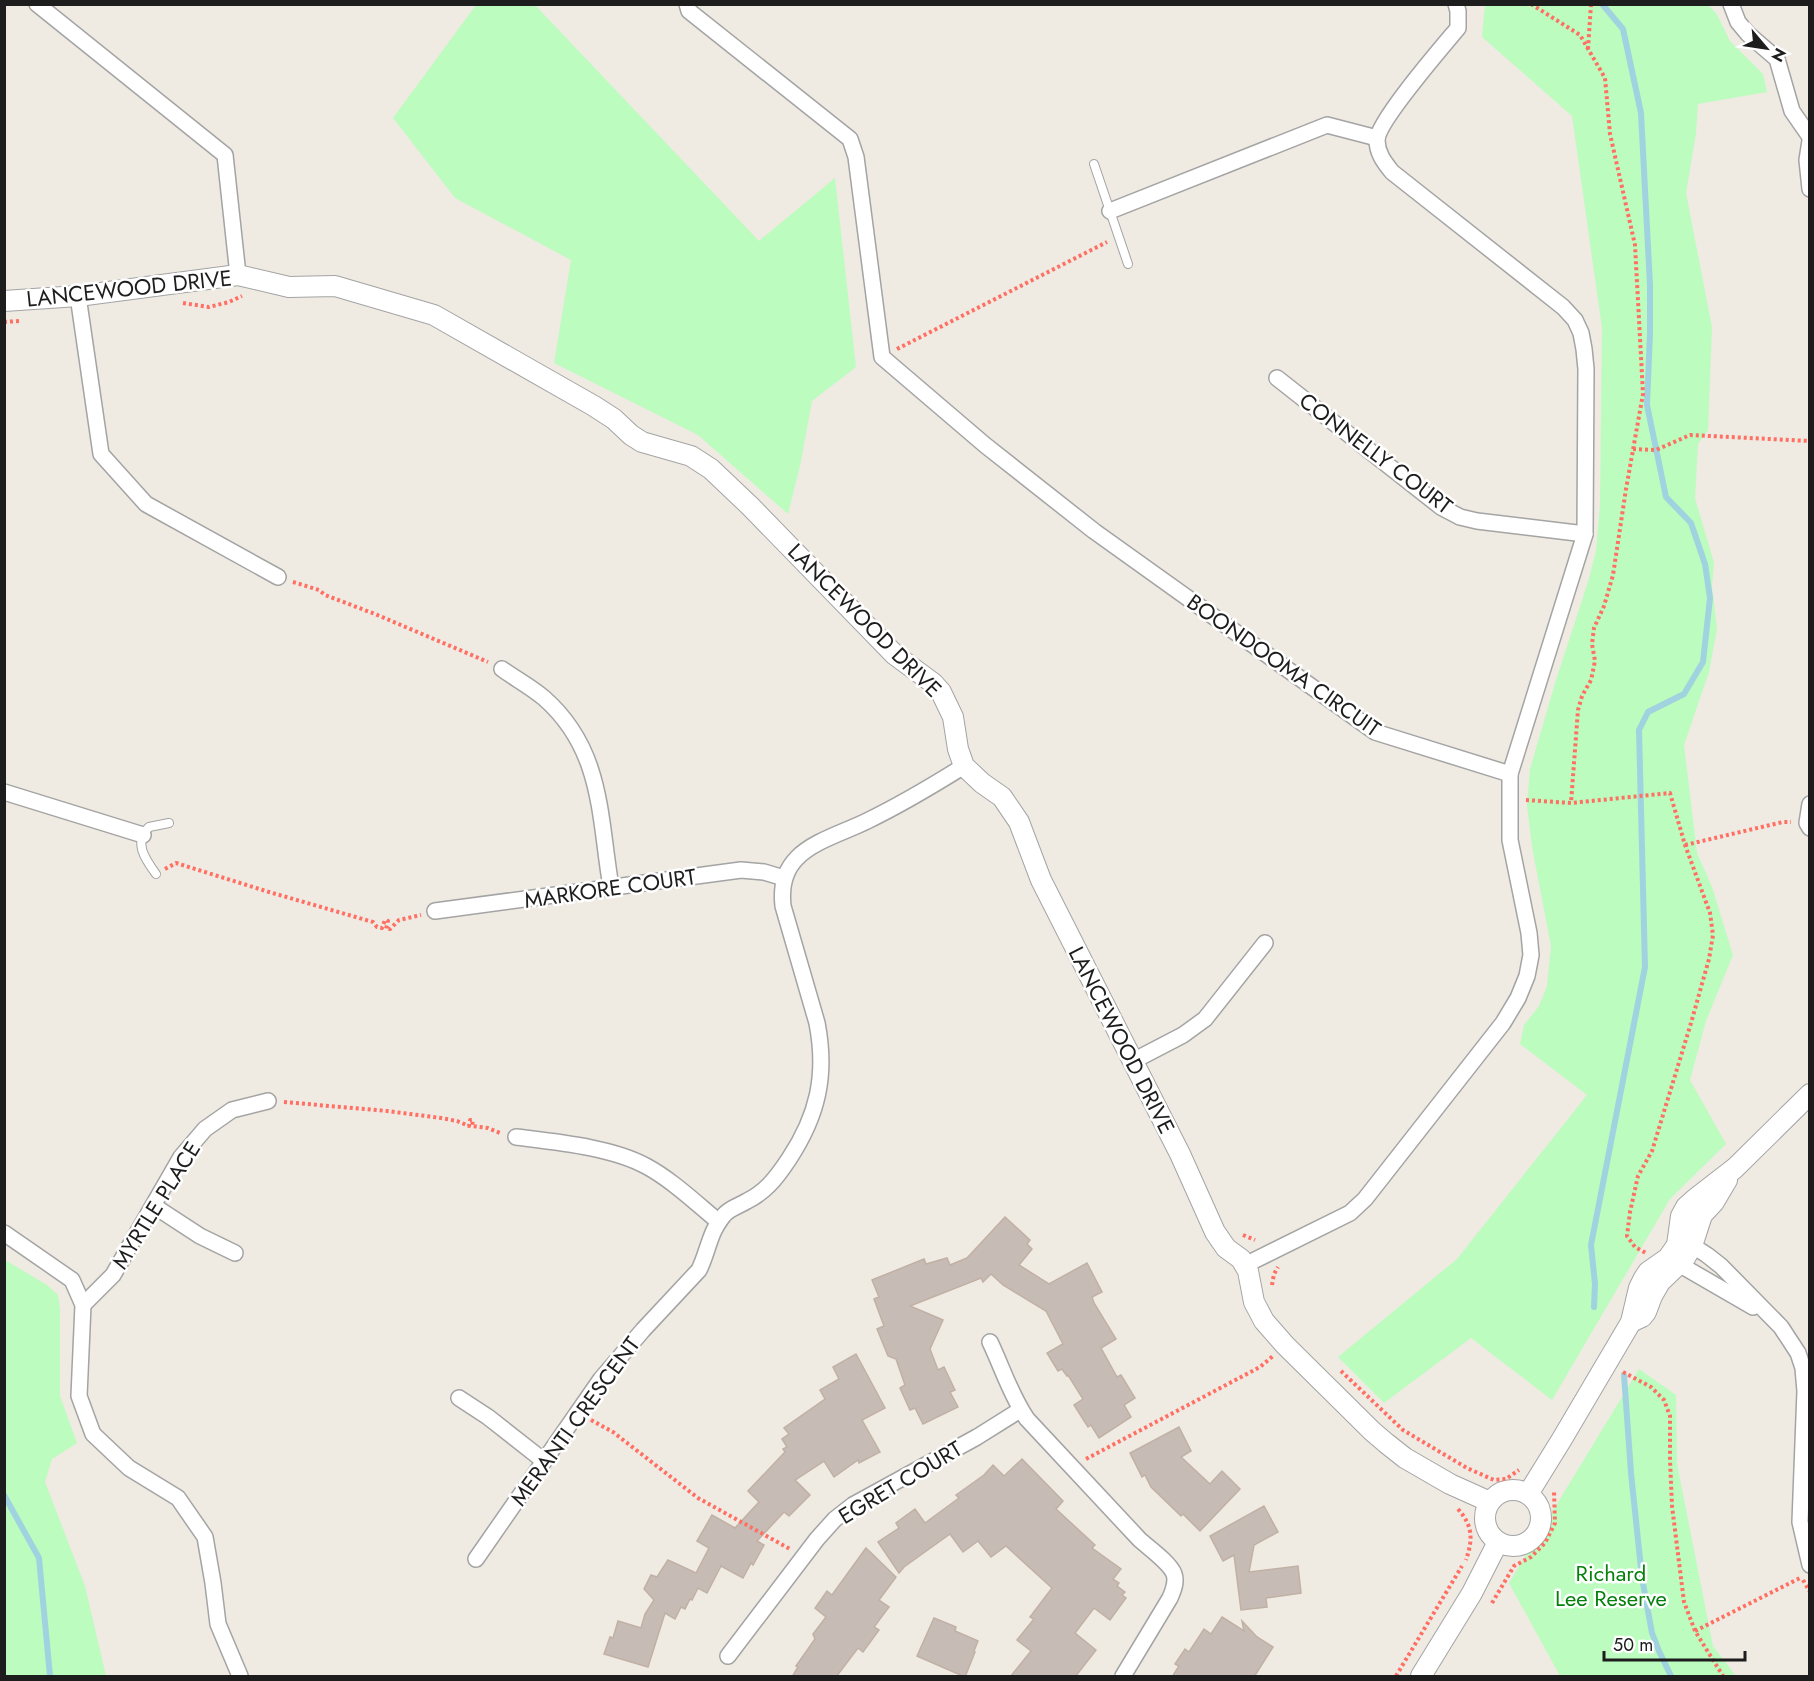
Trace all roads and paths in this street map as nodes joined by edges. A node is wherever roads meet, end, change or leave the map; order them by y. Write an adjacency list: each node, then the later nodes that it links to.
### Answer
1 (37, 4): 15 (street)
2 (687, 4): 22 (street)
3 (1456, 4): 8 (street)
4 (1531, 4): 7 (path)
5 (1591, 4): 7 (path)
6 (1731, 4): 9 (street)
7 (1588, 49): 25 (path)
8 (1377, 138): 12 (street); 26 (street)
9 (1809, 139): 11 (street)
10 (1094, 164): 12 (lane)
11 (1809, 189)
12 (1110, 211): 13 (lane)
13 (1119, 237): 14 (lane); 22 (path)
14 (1128, 264)
15 (238, 275): 17 (street, LANCEWOOD DRIVE); 29 (street, LANCEWOOD DRIVE)
16 (243, 295): 19 (path)
17 (78, 296): 18 (street, LANCEWOOD DRIVE); 27 (street)
18 (4, 301)
19 (181, 303)
20 (27, 320): 21 (path)
21 (4, 322)
22 (882, 357): 30 (street, BOONDOOMA CIRCUIT)
23 (1277, 378): 26 (street, CONNELLY COURT)
24 (1809, 441): 25 (path)
25 (1633, 449): 33 (path)
26 (1585, 534): 30 (street)
27 (278, 578): 28 (path)
28 (502, 669): 41 (street)
29 (964, 766): 40 (street); 44 (street, LANCEWOOD DRIVE)
30 (1510, 774): 32 (street)
31 (4, 792): 37 (street)
32 (1510, 799): 33 (path); 56 (street)
33 (1571, 802): 38 (path)
34 (1809, 804): 36 (street)
35 (169, 823): 37 (lane)
36 (1808, 825): 38 (path)
37 (143, 835): 39 (lane)
38 (1685, 845): 53 (path)
39 (156, 873): 42 (path)
40 (784, 878): 41 (street, MARKORE COURT); 49 (street)
41 (611, 887): 42 (street, MARKORE COURT)
42 (435, 911)
43 (1265, 943): 44 (street)
44 (1133, 1061): 56 (street, LANCEWOOD DRIVE)
45 (1809, 1094): 51 (street)
46 (268, 1101): 47 (path); 48 (street, MYRTLE PLACE)
47 (516, 1137): 49 (street)
48 (154, 1206): 52 (street); 58 (street, MYRTLE PLACE)
49 (719, 1221): 66 (street, MERANTI CRESCENT)
50 (4, 1233): 58 (street)
51 (1686, 1242): 54 (street); 59 (street)
52 (235, 1252)
53 (1641, 1261)
54 (1674, 1262): 59 (street); 71 (street)
55 (1284, 1263): 57 (path)
56 (1245, 1265): 61 (street)
57 (1271, 1287)
58 (83, 1305): 83 (street)
59 (1769, 1316): 77 (street)
60 (990, 1342): 65 (street)
61 (1284, 1345): 69 (path); 72 (street)
62 (1338, 1368): 68 (path)
63 (1620, 1370): 81 (path)
64 (459, 1398): 67 (street)
65 (1020, 1410): 69 (street); 76 (street, EGRET COURT)
66 (578, 1411): 67 (street, MERANTI CRESCENT); 76 (path)
67 (544, 1461): 75 (street, MERANTI CRESCENT)
68 (1522, 1467)
69 (1073, 1469): 84 (street)
70 (1556, 1484): 80 (path)
71 (1528, 1494): 72 (street); 74 (street)
72 (1490, 1502): 74 (street)
73 (1456, 1506): 85 (path)
74 (1498, 1542): 86 (street)
75 (476, 1558)
76 (802, 1558): 82 (street, EGRET COURT)
77 (1803, 1570): 78 (path); 79 (path); 81 (path)
78 (1809, 1573)
79 (1809, 1593)
80 (1492, 1603)
81 (1695, 1631): 87 (path)
82 (728, 1656)
83 (240, 1677)
84 (1124, 1677)
85 (1396, 1677)
86 (1421, 1677)
87 (1723, 1677)

